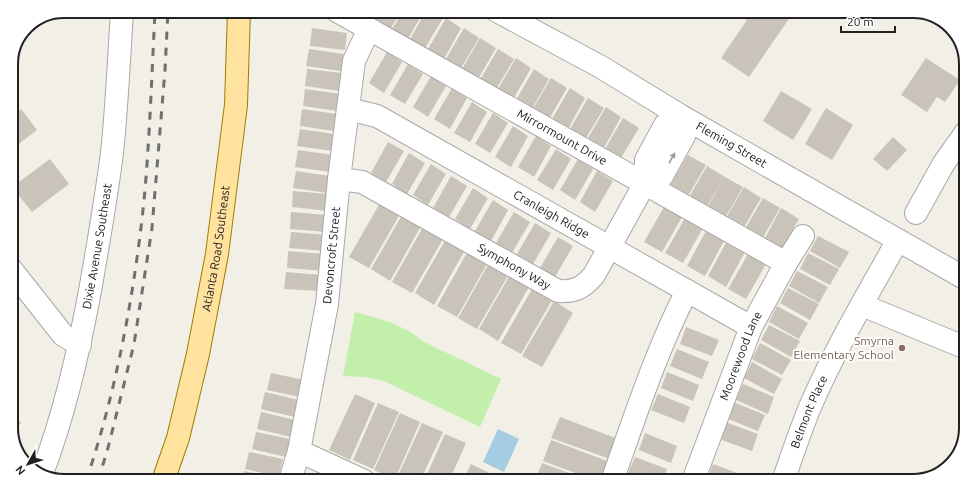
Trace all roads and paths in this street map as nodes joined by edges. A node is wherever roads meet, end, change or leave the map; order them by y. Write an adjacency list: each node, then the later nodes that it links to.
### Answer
1 (122, 18): 21 (street, Dixie Avenue Southeast)
2 (239, 18): 25 (main road, Atlanta Road Southeast)
3 (349, 18): 5 (street, Mirrormount Drive)
4 (510, 18): 7 (street, Fleming Street)
5 (369, 29): 6 (street, Devoncroft Street); 10 (street, Mirrormount Drive)
6 (348, 109): 9 (street, Devoncroft Street); 14 (street, Cranleigh Ridge)
7 (681, 116): 10 (street); 13 (street, Fleming Street)
8 (959, 142): 11 (street)
9 (339, 179): 14 (street, Symphony Way); 23 (street, Devoncroft Street)
10 (644, 183): 14 (street, Symphony Way); 15 (street, Mirrormount Drive)
11 (916, 213)
12 (803, 236): 15 (street, Moorewood Lane)
13 (898, 240): 16 (street, Fleming Street); 19 (street, Belmont Place)
14 (610, 246): 18 (street, Cranleigh Ridge)
15 (786, 263): 20 (street, Moorewood Lane)
16 (959, 275)
17 (18, 278): 21 (street)
18 (687, 291): 20 (street, Cranleigh Ridge); 28 (street)
19 (862, 305): 22 (street); 30 (street, Belmont Place)
20 (751, 327): 29 (street, Moorewood Lane)
21 (80, 345): 24 (street, Dixie Avenue Southeast)
22 (959, 345)
23 (299, 450): 26 (street, Devoncroft Street); 27 (street)
24 (44, 469)
25 (165, 474)
26 (292, 474)
27 (349, 474)
28 (615, 474)
29 (696, 474)
30 (786, 474)

